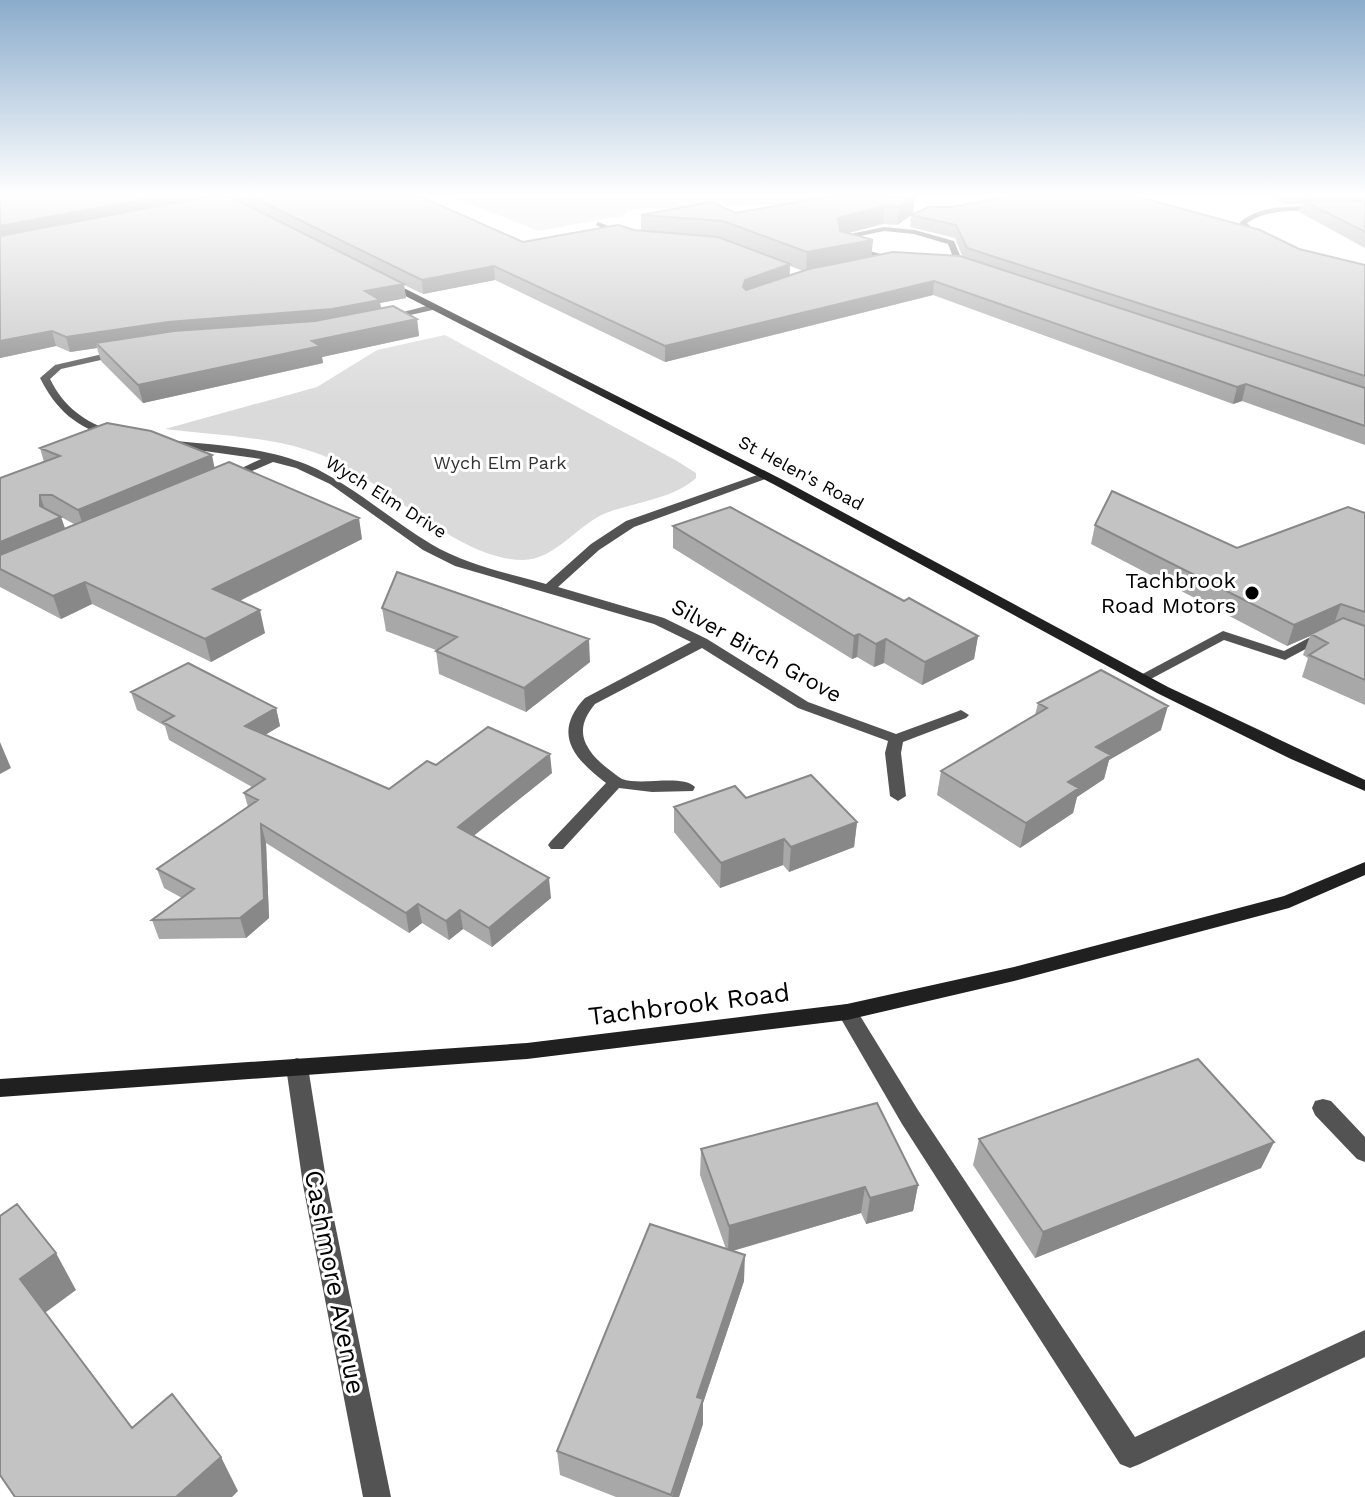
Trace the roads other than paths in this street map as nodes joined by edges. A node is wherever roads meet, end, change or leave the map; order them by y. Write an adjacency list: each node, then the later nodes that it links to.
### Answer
1 (963, 266): 2 (street)
2 (975, 270)
3 (385, 282): 4 (street, St Helen's Road)
4 (434, 307): 5 (street); 10 (street, St Helen's Road)
5 (376, 320)
6 (137, 349): 7 (street)
7 (122, 437)
8 (150, 441): 9 (street, Wych Elm Drive)
9 (275, 457): 11 (street); 12 (street, Wych Elm Drive)
10 (764, 476): 12 (street); 15 (street, St Helen's Road)
11 (211, 485)
12 (549, 588): 14 (street, Silver Birch Grove)
13 (1335, 631): 15 (street)
14 (702, 642): 17 (street, Silver Birch Grove); 18 (street)
15 (1142, 678): 19 (street, St Helen's Road)
16 (961, 715): 17 (street)
17 (896, 739): 21 (street)
18 (616, 782): 20 (street); 22 (street)
19 (1365, 786)
20 (687, 787)
21 (898, 796)
22 (557, 845)
23 (1365, 868): 24 (street, Tachbrook Road)
24 (847, 1012): 25 (street, Tachbrook Road); 29 (street)
25 (297, 1067): 26 (street, Tachbrook Road); 30 (street, Cashmore Avenue)
26 (0, 1088)
27 (1323, 1108): 28 (street)
28 (1365, 1152)
29 (1365, 1343)
30 (377, 1497)

